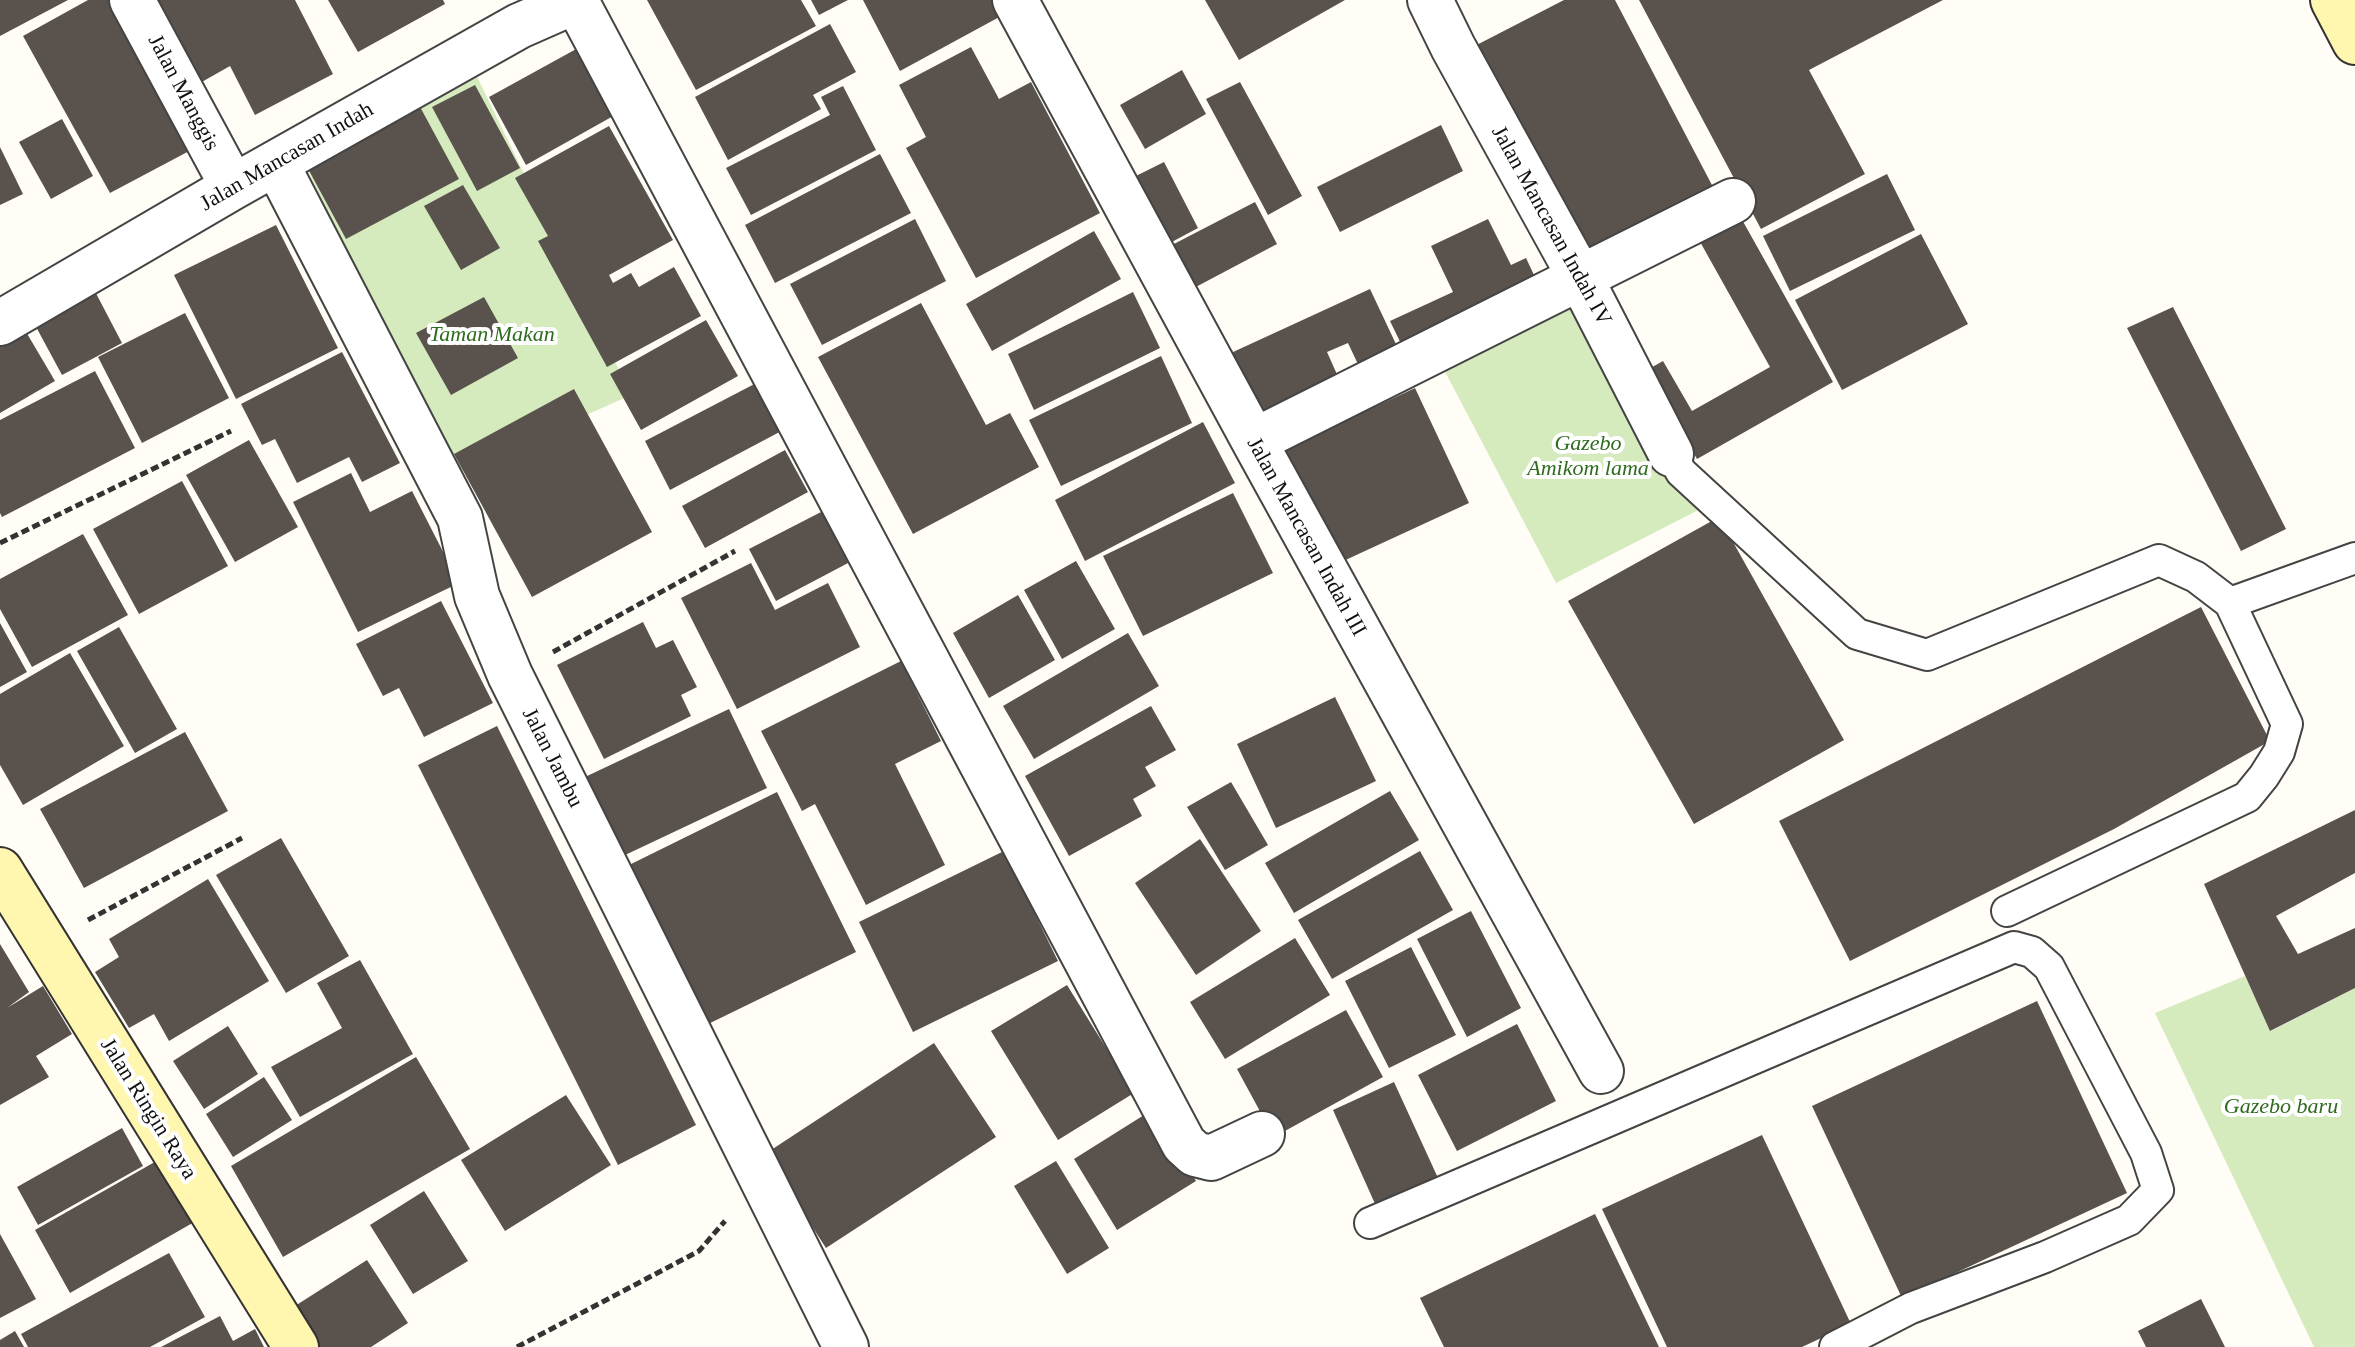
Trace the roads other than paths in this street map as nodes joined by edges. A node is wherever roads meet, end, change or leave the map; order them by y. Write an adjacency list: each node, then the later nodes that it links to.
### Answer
1 (132, 0): 9 (street, Jalan Manggis)
2 (577, 0): 6 (street, Jalan Mancasan Indah); 20 (street)
3 (1015, 0): 13 (street, Jalan Mancasan Indah III)
4 (1430, 0): 11 (street, Jalan Mancasan Indah IV)
5 (2333, 0): 7 (main road)
6 (513, 13): 8 (street, Jalan Mancasan Indah)
7 (2355, 42)
8 (276, 163): 9 (street, Jalan Mancasan Indah); 23 (street, Jalan Jambu)
9 (233, 187): 12 (street, Jalan Mancasan Indah)
10 (1733, 201): 11 (street)
11 (1581, 279): 13 (street); 14 (street, Jalan Mancasan Indah IV)
12 (0, 323)
13 (1254, 441): 19 (street, Jalan Mancasan Indah III)
14 (1671, 454): 16 (lane)
15 (2355, 558): 16 (lane)
16 (2230, 603): 18 (lane)
17 (0, 870): 22 (main road, Jalan Ringin Raya)
18 (2007, 911)
19 (1601, 1071)
20 (1262, 1134)
21 (1370, 1223): 24 (lane)
22 (296, 1347)
23 (846, 1347)
24 (1835, 1347)

